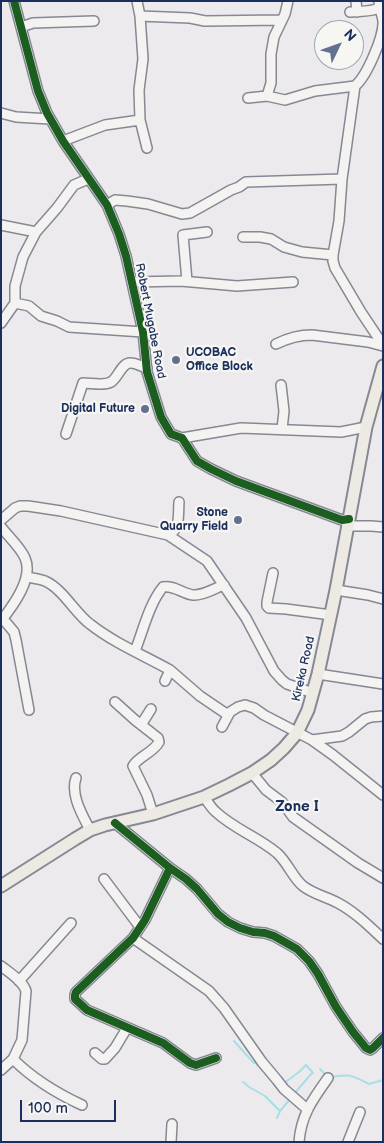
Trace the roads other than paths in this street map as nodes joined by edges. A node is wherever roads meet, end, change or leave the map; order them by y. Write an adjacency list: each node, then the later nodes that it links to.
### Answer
1 (14, 1): 9 (street, Robert Mugabe Road)
2 (137, 1): 6 (street)
3 (288, 1): 7 (street)
4 (356, 1): 5 (street)
5 (379, 4): 10 (street)
6 (140, 16): 7 (street); 15 (street)
7 (282, 20): 11 (street)
8 (94, 21): 9 (street)
9 (21, 28): 14 (street, Robert Mugabe Road)
10 (355, 86): 11 (street); 19 (street)
11 (267, 96): 12 (street)
12 (248, 98)
13 (1, 113): 14 (street)
14 (50, 120): 16 (street, Robert Mugabe Road)
15 (140, 120): 16 (street); 17 (street)
16 (63, 141): 18 (street, Robert Mugabe Road)
17 (147, 148)
18 (88, 179): 20 (street, Robert Mugabe Road); 22 (street)
19 (342, 179): 20 (street); 25 (street)
20 (107, 204): 27 (street, Robert Mugabe Road)
21 (1, 225): 22 (street)
22 (36, 232): 29 (street)
23 (207, 232): 26 (street)
24 (243, 237): 25 (street)
25 (333, 255): 33 (street)
26 (187, 281): 27 (street); 28 (street)
27 (132, 282): 31 (street, Robert Mugabe Road)
28 (293, 282)
29 (15, 303): 30 (street); 31 (street)
30 (1, 323)
31 (142, 332): 34 (street, Robert Mugabe Road)
32 (276, 344): 33 (street)
33 (383, 345)
34 (147, 368): 39 (street); 40 (street, Robert Mugabe Road)
35 (382, 373): 37 (main road, Kireka Road)
36 (281, 385): 38 (street)
37 (366, 427): 38 (street); 43 (main road, Kireka Road)
38 (282, 429): 40 (street)
39 (66, 434)
40 (182, 438): 43 (street, Robert Mugabe Road)
41 (179, 502): 46 (street)
42 (1, 520): 46 (street)
43 (348, 522): 45 (street, Robert Mugabe Road); 50 (main road, Kireka Road)
44 (1, 527): 48 (street)
45 (383, 527)
46 (168, 535): 49 (street)
47 (273, 573): 52 (street)
48 (27, 578): 53 (street); 54 (street)
49 (224, 585): 54 (street); 59 (street)
50 (336, 590): 51 (street); 52 (main road, Kireka Road)
51 (383, 600)
52 (331, 615): 56 (main road, Kireka Road)
53 (2, 620): 62 (street)
54 (136, 652): 55 (street)
55 (170, 670): 57 (street); 63 (street)
56 (318, 674): 58 (street); 59 (main road, Kireka Road)
57 (165, 681)
58 (383, 684)
59 (313, 692): 67 (main road, Kireka Road)
60 (115, 702): 65 (street)
61 (150, 709): 65 (street)
62 (29, 710)
63 (228, 715): 66 (street); 67 (street)
64 (383, 716): 68 (street)
65 (141, 725): 73 (street)
66 (222, 728)
67 (297, 733): 68 (street); 69 (main road, Kireka Road)
68 (312, 740): 71 (street)
69 (252, 773): 72 (main road, Kireka Road); 77 (street)
70 (76, 778): 75 (street)
71 (383, 795)
72 (204, 797): 73 (main road, Kireka Road); 83 (street)
73 (153, 814): 74 (main road, Kireka Road)
74 (116, 823): 75 (main road, Kireka Road); 76 (street)
75 (90, 830): 79 (main road, Kireka Road)
76 (170, 868): 81 (street); 87 (street)
77 (383, 878)
78 (104, 879): 81 (street)
79 (1, 886)
80 (70, 923): 85 (street)
81 (140, 927): 82 (street)
82 (133, 938): 86 (street); 94 (street)
83 (383, 939)
84 (1, 966): 85 (street)
85 (19, 981): 89 (street)
86 (127, 1028): 88 (street); 90 (street)
87 (382, 1038)
88 (95, 1053)
89 (13, 1058): 91 (street); 93 (street)
90 (216, 1058)
91 (1, 1070)
92 (328, 1078): 94 (street)
93 (82, 1106)
94 (307, 1109): 98 (street)
95 (360, 1112): 99 (street)
96 (172, 1124): 97 (street)
97 (171, 1142)
98 (299, 1142)
99 (348, 1142)

